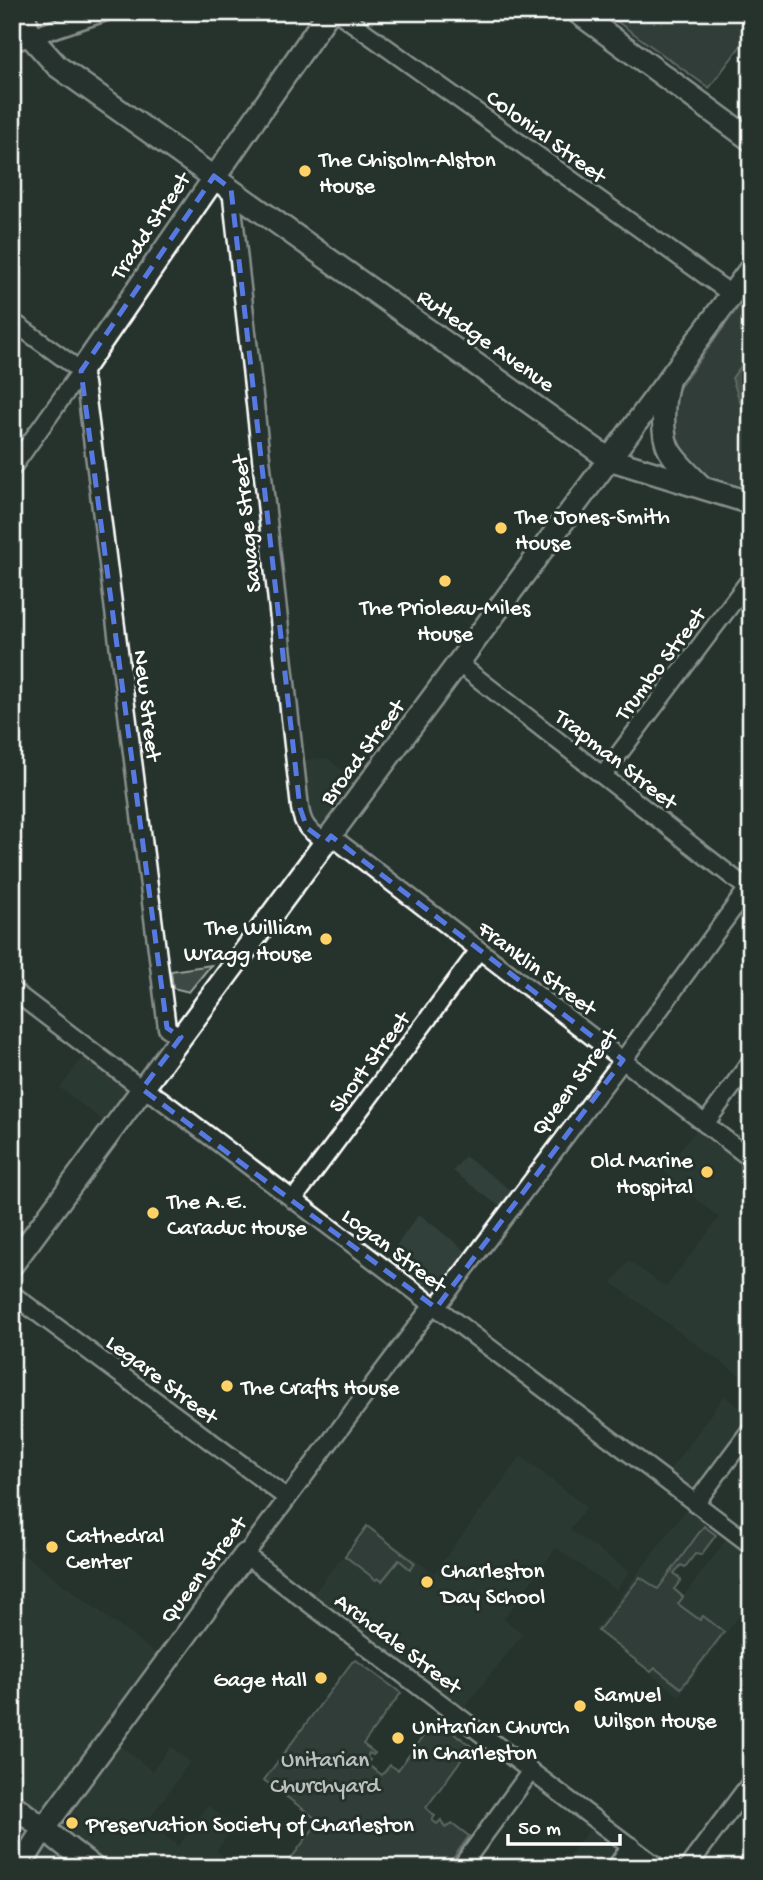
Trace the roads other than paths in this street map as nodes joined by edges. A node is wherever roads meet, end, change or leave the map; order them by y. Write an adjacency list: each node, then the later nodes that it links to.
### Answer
1 (23, 12): 6 (street)
2 (106, 12): 6 (street)
3 (329, 12): 8 (street, Tradd Street)
4 (337, 12): 10 (street, Colonial Street)
5 (577, 12): 7 (street)
6 (22, 40): 8 (street, Rutledge Avenue)
7 (751, 141)
8 (222, 183): 12 (street, Tradd Street); 14 (street, Rutledge Avenue); 21 (street, Savage Street)
9 (751, 268): 10 (street, Broad Street)
10 (731, 294): 13 (street, Broad Street)
11 (12, 321): 12 (street)
12 (81, 372): 15 (street, Tradd Street); 25 (street, New Street)
13 (668, 380): 14 (street, Broad Street); 16 (street)
14 (609, 459): 16 (street, Rutledge Avenue); 19 (street, Broad Street)
15 (12, 468)
16 (703, 488): 17 (street, Rutledge Avenue)
17 (751, 503)
18 (751, 578): 20 (street, Trumbo Street)
19 (458, 663): 20 (street, Trapman Street); 21 (street, Broad Street)
20 (603, 775): 22 (street, Trapman Street)
21 (328, 839): 23 (street, Franklin Street); 25 (street, Broad Street)
22 (749, 886): 26 (street, Queen Street)
23 (478, 950): 26 (street, Franklin Street); 31 (street, Short Street)
24 (12, 990): 28 (street, Logan Street)
25 (181, 1037): 28 (street, Broad Street)
26 (622, 1060): 29 (street, Franklin Street); 34 (street, Queen Street)
27 (751, 1062): 29 (street)
28 (142, 1089): 31 (street, Logan Street); 32 (street, Broad Street)
29 (705, 1124): 30 (street, Franklin Street)
30 (751, 1159)
31 (293, 1200): 34 (street, Logan Street)
32 (12, 1265)
33 (12, 1294): 36 (street, Legare Street)
34 (434, 1307): 36 (street, Queen Street); 37 (street, Logan Street)
35 (751, 1429): 37 (street)
36 (287, 1498): 39 (street, Queen Street)
37 (695, 1504): 38 (street, Logan Street)
38 (751, 1545)
39 (245, 1555): 40 (street, Archdale Street); 43 (street, Queen Street)
40 (531, 1771): 44 (street, Archdale Street); 47 (street)
41 (751, 1782): 50 (street)
42 (12, 1804): 43 (street)
43 (44, 1828): 45 (street, Queen Street); 46 (street)
44 (631, 1846): 48 (street); 49 (street, Archdale Street)
45 (19, 1868)
46 (94, 1868)
47 (460, 1868)
48 (615, 1868)
49 (659, 1868)
50 (687, 1868)

